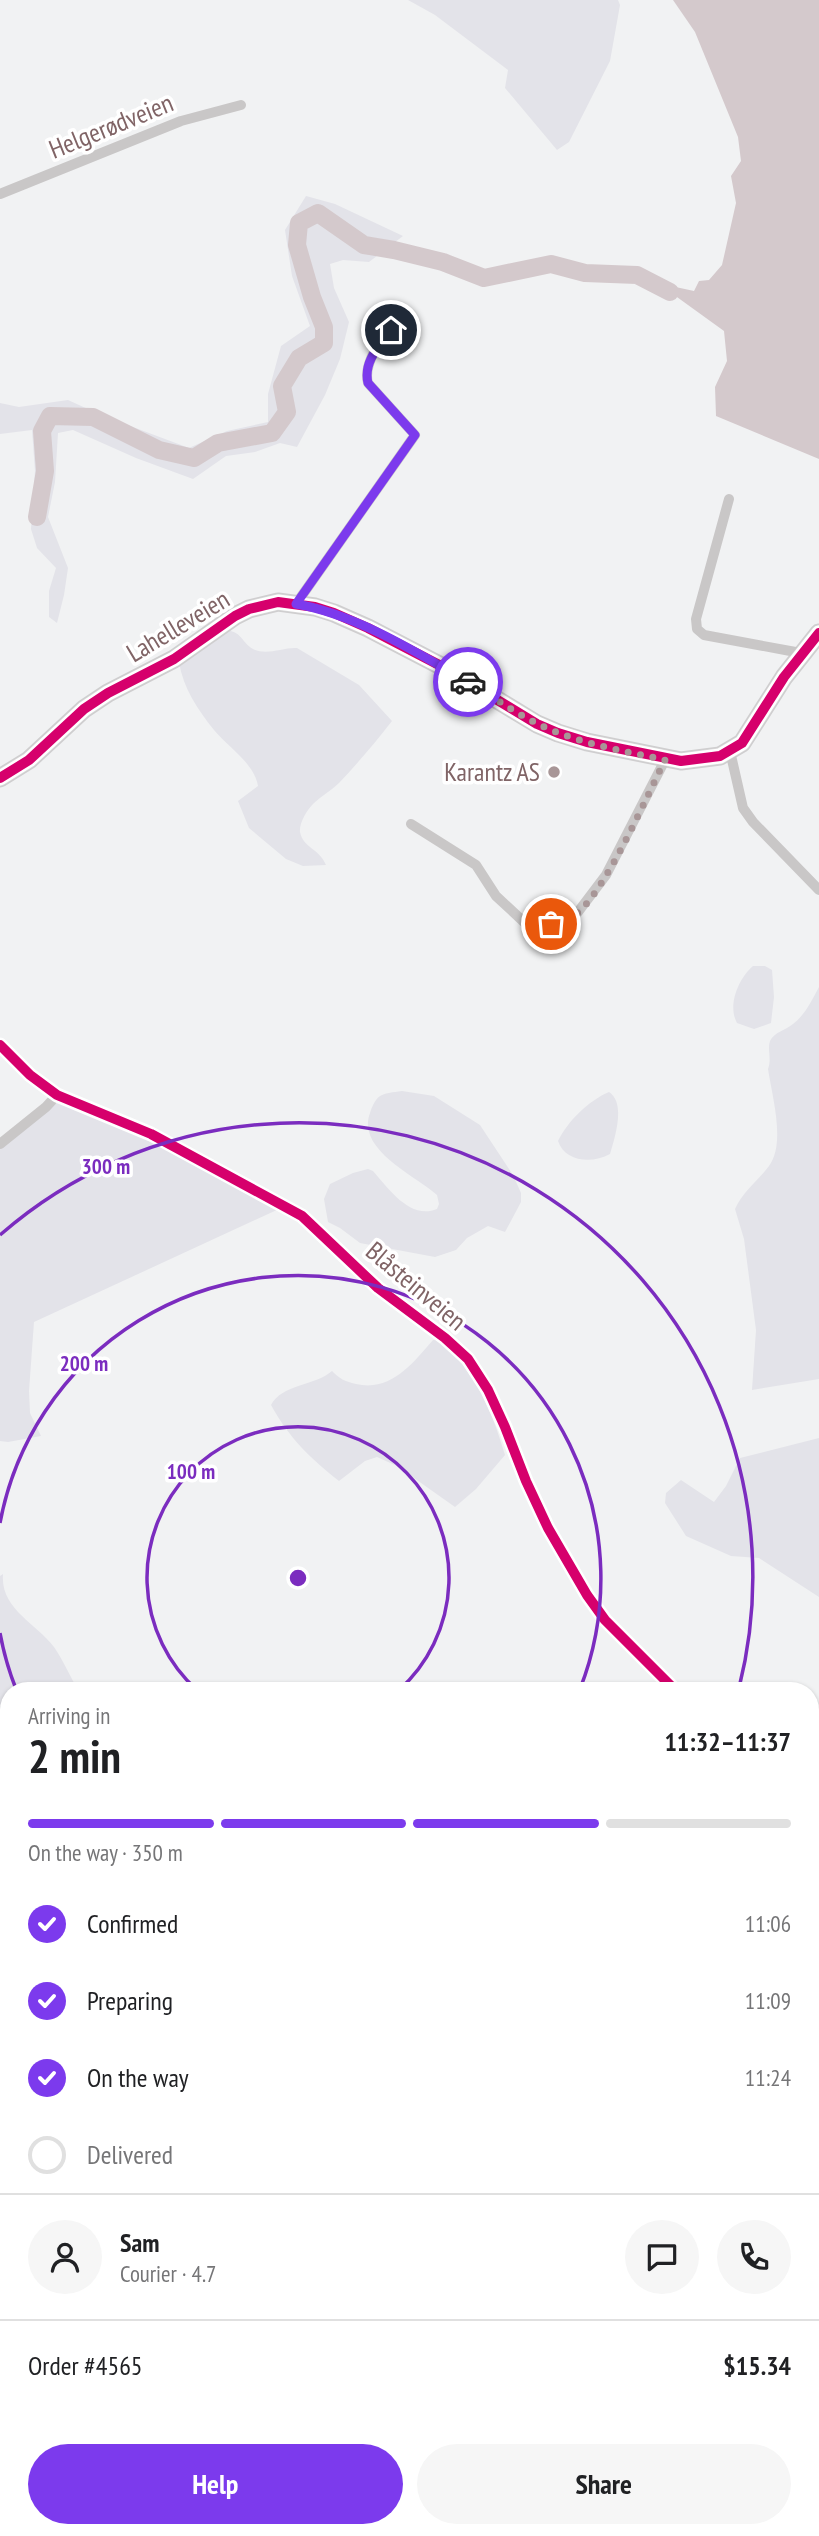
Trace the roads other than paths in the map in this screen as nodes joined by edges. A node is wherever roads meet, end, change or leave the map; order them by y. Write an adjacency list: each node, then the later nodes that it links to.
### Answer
1 (241, 105): 2 (street, Helgerødveien)
2 (0, 194)
3 (398, 326): 5 (street)
4 (729, 499): 7 (street)
5 (296, 604): 9 (street, Lahelleveien); 10 (street, Lahelleveien)
6 (819, 633): 7 (street)
7 (801, 653): 8 (street)
8 (730, 751): 9 (street, Lahelleveien); 12 (street)
9 (665, 760): 11 (street)
10 (0, 778)
11 (411, 824)
12 (819, 890)
13 (0, 1045): 14 (street, Blåsteinveien)
14 (57, 1095): 15 (street); 16 (street, Blåsteinveien)
15 (0, 1144)
16 (667, 1682)

